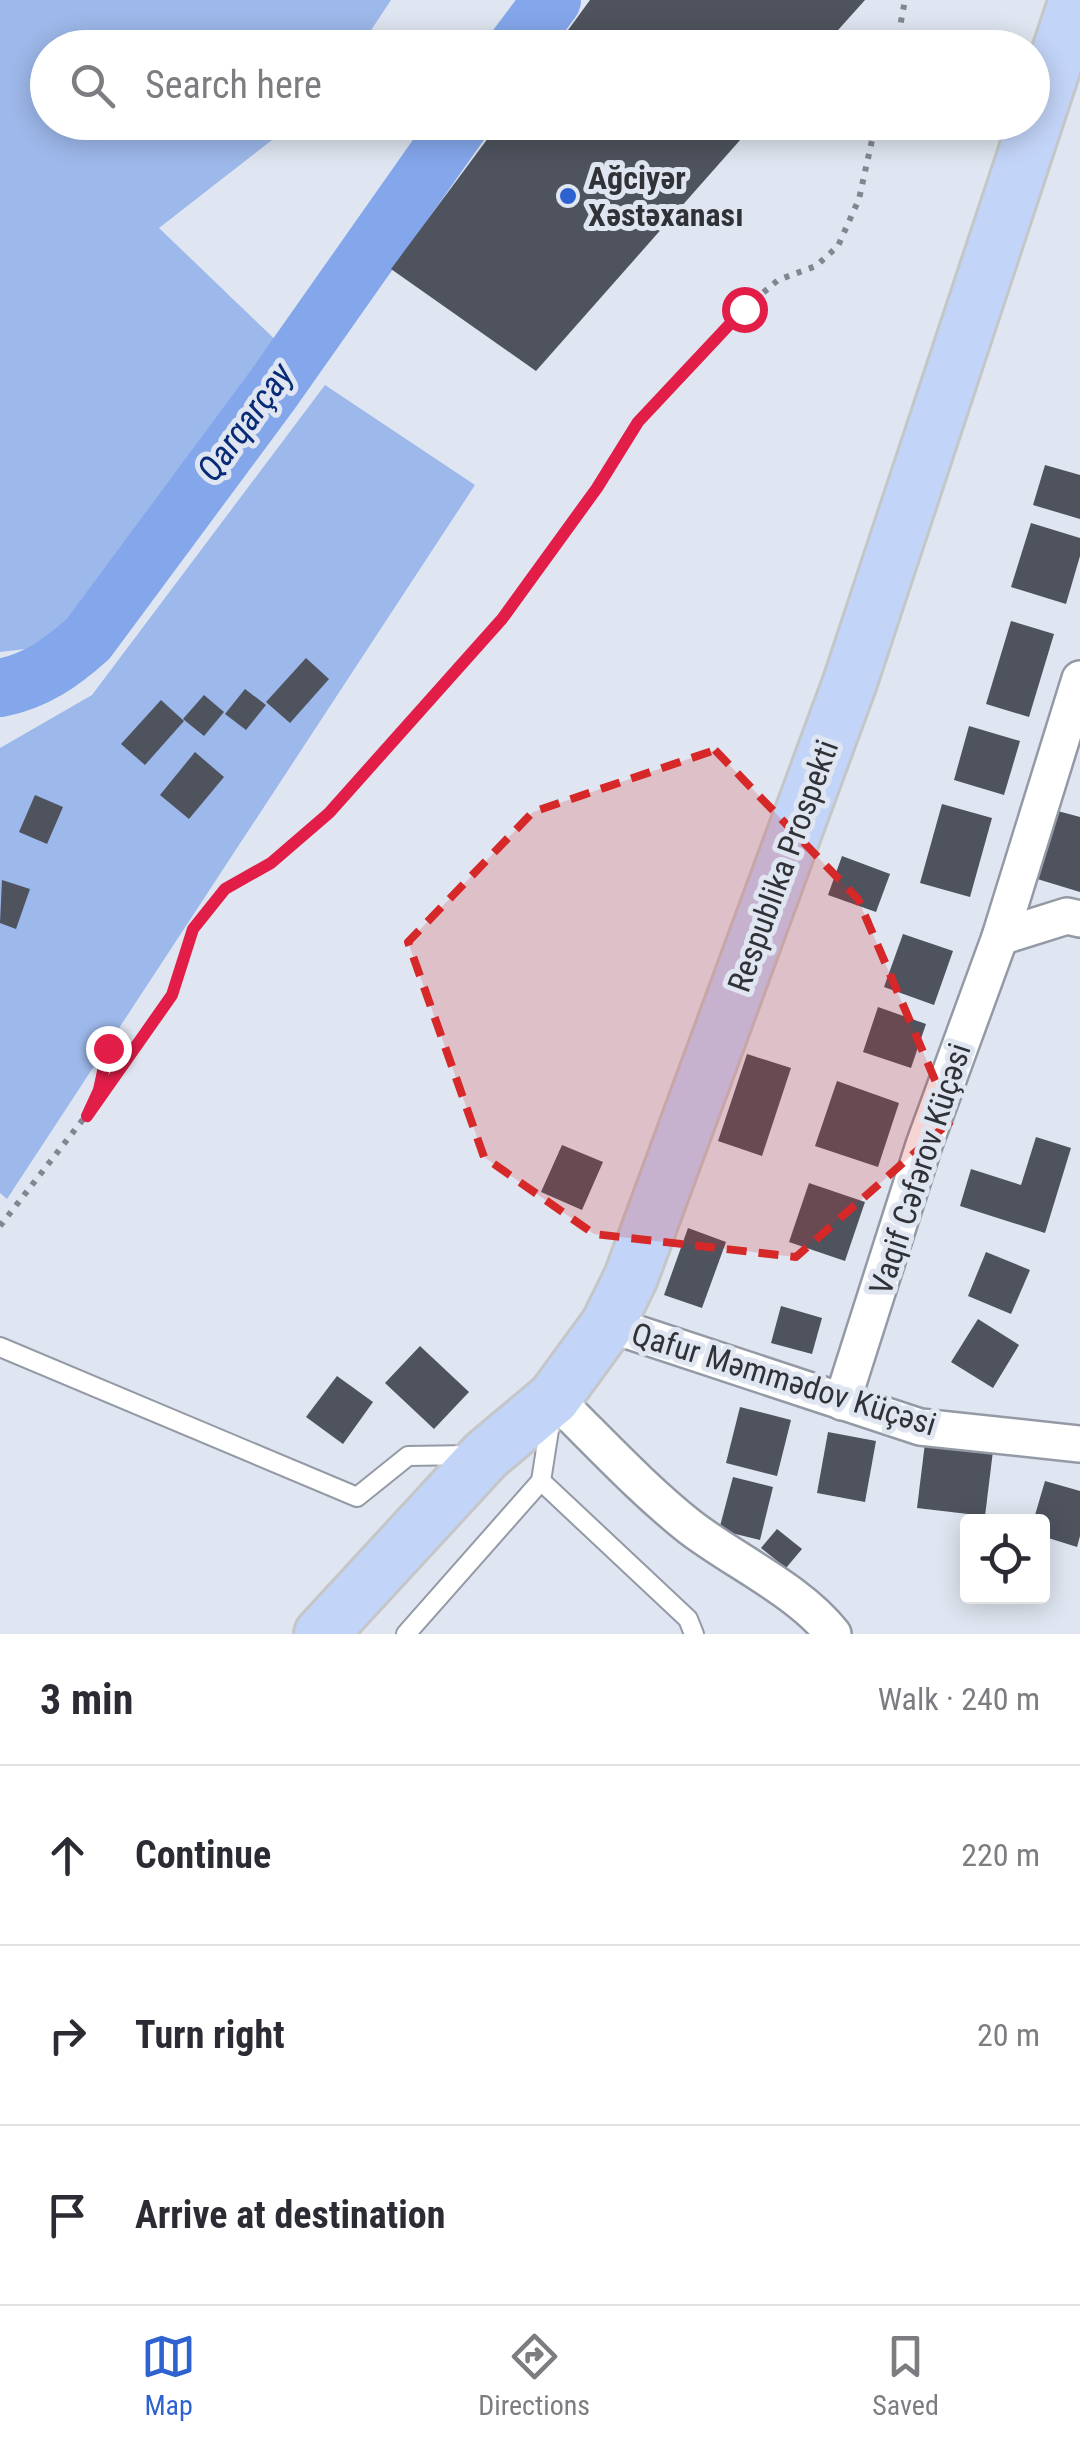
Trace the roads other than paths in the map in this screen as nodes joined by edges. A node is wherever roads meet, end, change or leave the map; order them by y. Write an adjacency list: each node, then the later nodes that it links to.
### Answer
1 (1076, 0): 2 (main road, Respublika Prospekti)
2 (1050, 78)
3 (1030, 140): 7 (main road, Respublika Prospekti)
4 (1080, 679): 6 (street, Vaqif Cəfərov Küçəsi)
5 (1080, 919): 6 (street)
6 (1000, 938): 10 (street, Vaqif Cəfərov Küçəsi)
7 (608, 1324): 9 (main road, Respublika Prospekti); 10 (street, Qafur Məmmədov Küçəsi)
8 (0, 1348): 12 (lane)
9 (554, 1398): 12 (main road, Respublika Prospekti); 13 (lane); 17 (street)
10 (842, 1402): 11 (street, Qafur Məmmədov Küçəsi)
11 (1080, 1444)
12 (486, 1455): 14 (main road, Respublika Prospekti)
13 (542, 1481): 15 (lane); 16 (lane)
14 (321, 1634)
15 (406, 1634)
16 (694, 1634)
17 (833, 1634)

